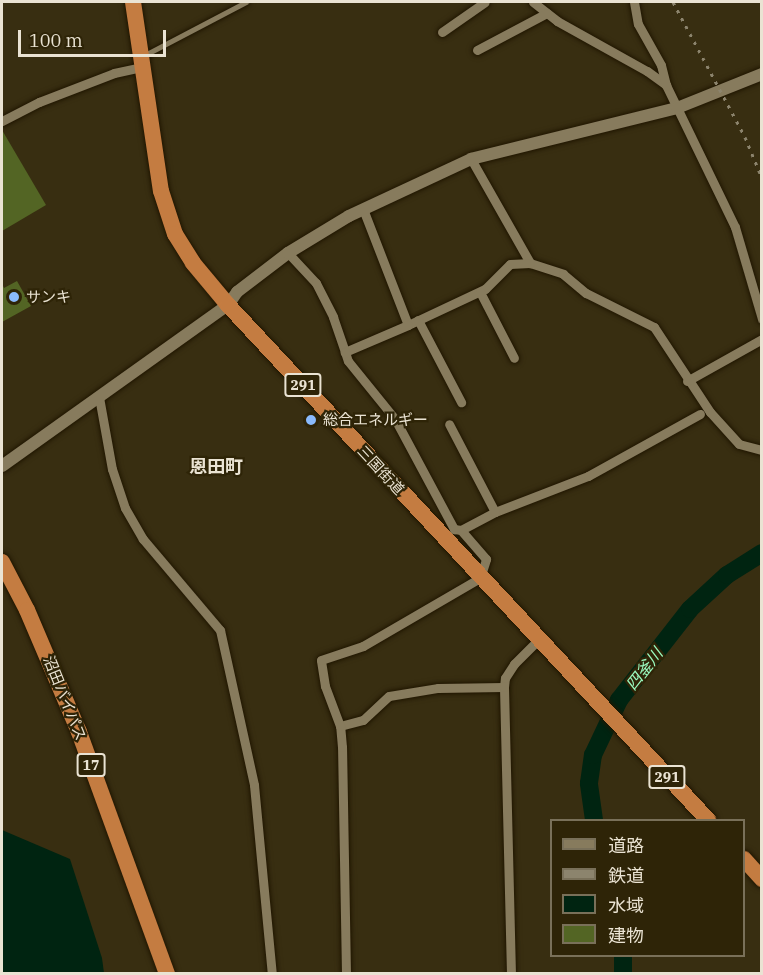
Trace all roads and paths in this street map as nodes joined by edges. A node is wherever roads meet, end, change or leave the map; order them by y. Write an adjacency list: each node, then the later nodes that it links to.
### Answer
1 (133, 2): 9 (highway, 三国街道 / 291)
2 (246, 2): 9 (lane)
3 (485, 2): 7 (street)
4 (533, 2): 6 (street)
5 (634, 2): 11 (street)
6 (547, 13): 8 (street); 11 (street)
7 (442, 32)
8 (477, 50)
9 (142, 62): 13 (street); 19 (highway, 三国街道 / 291)
10 (762, 74): 12 (street)
11 (666, 85): 12 (street)
12 (677, 108): 14 (street); 20 (street)
13 (2, 121)
14 (471, 159): 15 (street); 17 (street)
15 (363, 209): 16 (street); 22 (street)
16 (288, 253): 19 (street); 24 (street)
17 (530, 263): 18 (street); 26 (street)
18 (480, 292): 21 (street); 25 (street)
19 (228, 305): 27 (street); 36 (highway, 三国街道 / 291)
20 (762, 319)
21 (418, 320): 22 (street); 28 (street)
22 (408, 325): 24 (street)
23 (762, 339): 26 (street)
24 (345, 352): 34 (street)
25 (514, 358)
26 (687, 381): 31 (street)
27 (99, 397): 32 (street); 44 (street)
28 (461, 402)
29 (700, 414): 33 (street)
30 (450, 424): 33 (street)
31 (762, 450)
32 (2, 466)
33 (495, 512): 34 (street)
34 (461, 530): 36 (street)
35 (2, 562): 43 (highway, 沼田バイパス / 17)
36 (480, 578): 37 (highway, 三国街道 / 291); 39 (street)
37 (538, 640): 38 (street); 40 (highway, 三国街道 / 291)
38 (504, 687): 39 (street); 46 (street)
39 (340, 726): 45 (street)
40 (707, 819)
41 (745, 860): 42 (highway)
42 (762, 879)
43 (167, 974)
44 (272, 974)
45 (346, 974)
46 (512, 974)

